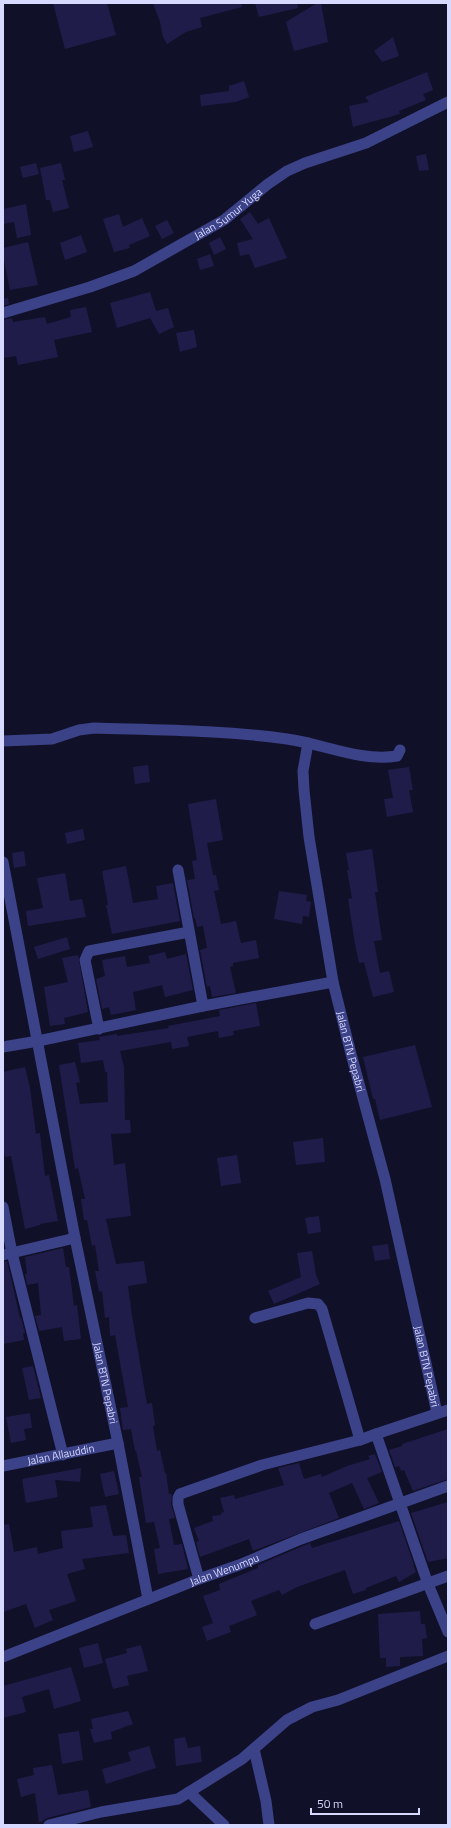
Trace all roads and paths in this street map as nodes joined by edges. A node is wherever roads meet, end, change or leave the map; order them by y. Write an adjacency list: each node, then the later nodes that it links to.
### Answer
1 (448, 102): 2 (street, Jalan Sumur Yuga)
2 (3, 312)
3 (3, 741): 4 (street)
4 (308, 743): 5 (street); 9 (street, Jalan BTN Pepabri)
5 (400, 750)
6 (3, 862): 12 (street, Jalan BTN Pepabri)
7 (178, 870): 8 (street)
8 (189, 932): 10 (street); 11 (street)
9 (333, 982): 10 (street); 18 (street, Jalan BTN Pepabri)
10 (203, 1006): 11 (street)
11 (99, 1028): 12 (street)
12 (38, 1041): 13 (street); 15 (street, Jalan BTN Pepabri)
13 (3, 1047)
14 (3, 1207): 16 (street)
15 (75, 1238): 16 (street); 21 (street, Jalan BTN Pepabri)
16 (7, 1254): 22 (street)
17 (255, 1318): 20 (street)
18 (443, 1411): 19 (street)
19 (376, 1434): 20 (street); 25 (street)
20 (360, 1440): 27 (street)
21 (118, 1443): 22 (street, Jalan Allauddin); 29 (street, Jalan BTN Pepabri)
22 (63, 1455): 23 (street, Jalan Allauddin)
23 (3, 1466)
24 (448, 1486): 25 (street, Jalan Wenumpu)
25 (398, 1503): 27 (street, Jalan Wenumpu); 28 (street)
26 (448, 1576): 28 (street)
27 (199, 1579): 29 (street, Jalan Wenumpu)
28 (428, 1584): 30 (street); 31 (street)
29 (148, 1599): 33 (street, Jalan Wenumpu)
30 (315, 1624)
31 (448, 1632)
32 (448, 1656): 34 (street)
33 (3, 1657)
34 (254, 1749): 35 (street); 38 (street)
35 (189, 1792): 36 (street); 37 (street)
36 (52, 1825)
37 (224, 1825)
38 (269, 1825)

